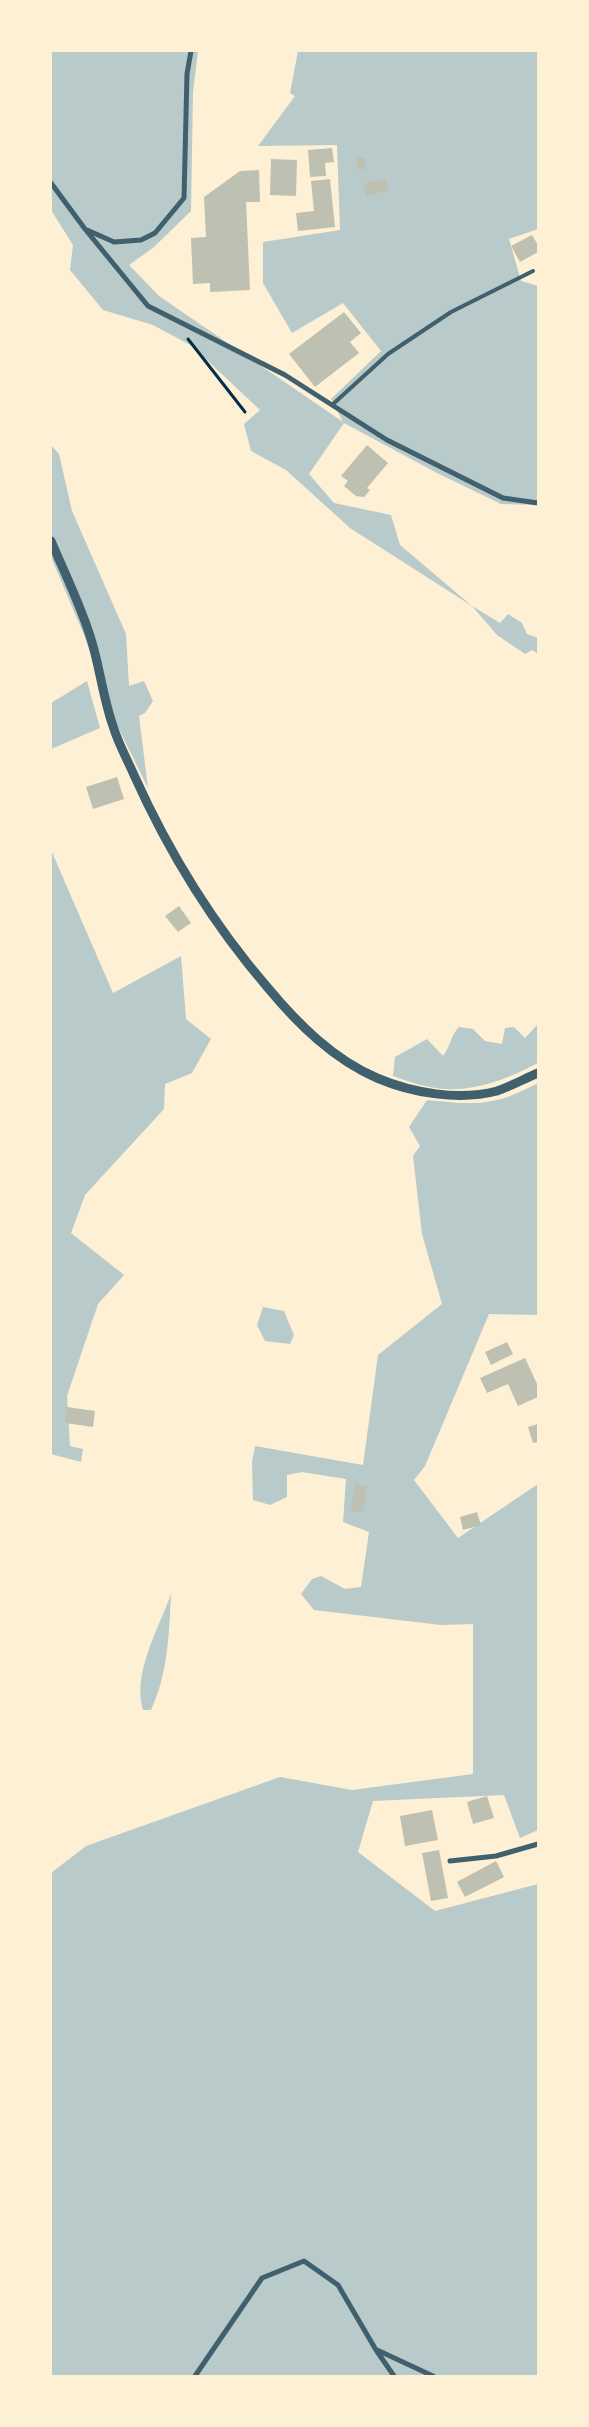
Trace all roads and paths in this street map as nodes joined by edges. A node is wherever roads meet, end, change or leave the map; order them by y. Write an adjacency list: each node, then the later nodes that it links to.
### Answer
1 (191, 51): 3 (street)
2 (51, 183): 3 (street)
3 (85, 228): 5 (street)
4 (533, 271): 6 (lane)
5 (170, 317): 6 (street); 7 (path)
6 (332, 405): 8 (street)
7 (245, 412)
8 (538, 503)
9 (51, 541): 10 (street)
10 (538, 1073)
11 (538, 1844): 12 (street)
12 (450, 1861)
13 (376, 2350): 14 (street); 15 (street); 16 (street)
14 (195, 2376)
15 (394, 2376)
16 (433, 2376)

